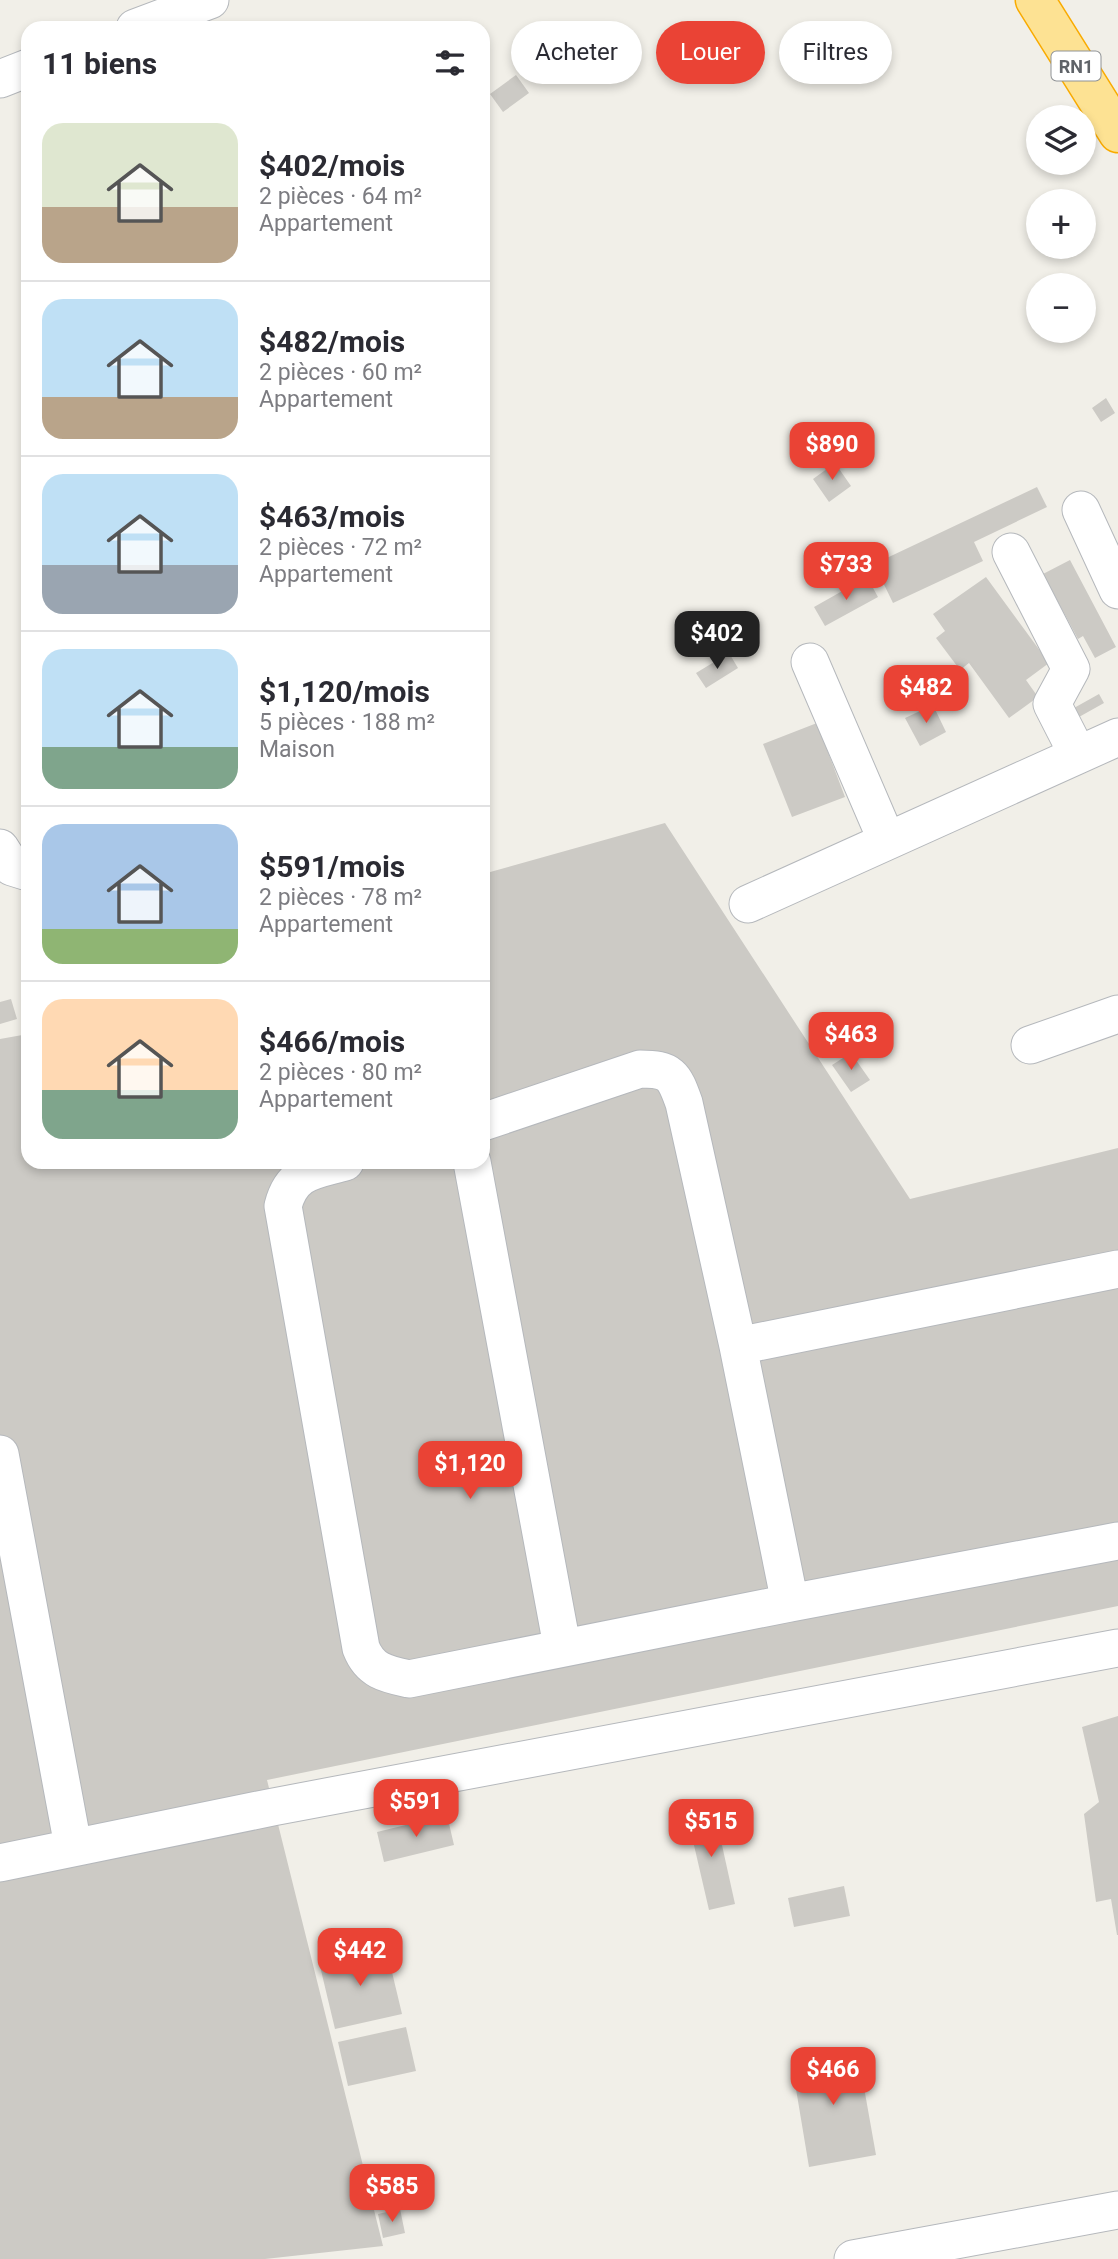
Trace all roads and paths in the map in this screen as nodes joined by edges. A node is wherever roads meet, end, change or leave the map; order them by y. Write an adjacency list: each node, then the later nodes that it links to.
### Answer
1 (210, 0): 3 (street)
2 (1035, 0): 6 (highway, RN1)
3 (154, 21)
4 (21, 71): 5 (street)
5 (0, 79)
6 (1118, 133)
7 (1082, 510): 9 (street)
8 (1011, 552): 12 (street)
9 (1118, 590)
10 (810, 662): 13 (street)
11 (1118, 737): 12 (street)
12 (1078, 755): 13 (street)
13 (887, 841): 16 (street)
14 (0, 848): 15 (street)
15 (21, 870)
16 (748, 904)
17 (1118, 1014): 18 (street)
18 (1030, 1045)
19 (490, 1120): 23 (street)
20 (321, 1169): 27 (street)
21 (473, 1169): 27 (street)
22 (1118, 1269): 23 (street)
23 (738, 1346): 26 (street)
24 (0, 1454): 29 (street)
25 (1118, 1541): 26 (street)
26 (790, 1603): 27 (street)
27 (562, 1646)
28 (1118, 1648): 29 (street)
29 (73, 1846): 30 (street)
30 (0, 1863)
31 (1118, 2210): 32 (street)
32 (853, 2259)

